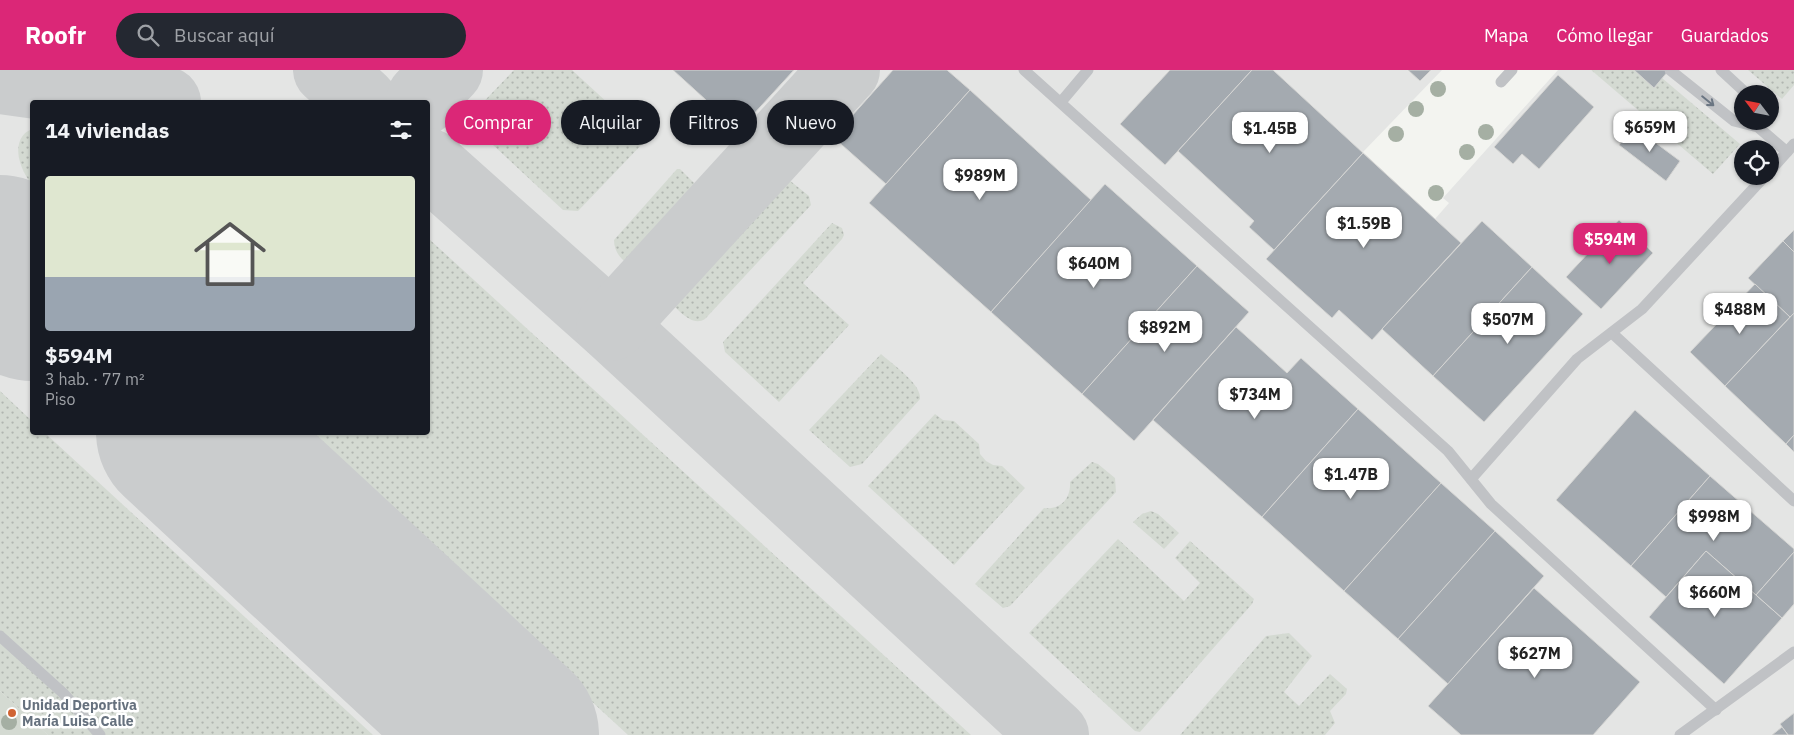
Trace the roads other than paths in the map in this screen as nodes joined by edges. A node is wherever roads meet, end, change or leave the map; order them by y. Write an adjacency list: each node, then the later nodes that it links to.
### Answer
1 (1024, 70): 8 (lane)
2 (1088, 70): 8 (lane)
3 (1512, 70): 6 (lane)
4 (1670, 70): 9 (lane, one-way to 9)
5 (1721, 70): 7 (lane)
6 (1501, 82)
7 (1737, 85)
8 (1061, 102): 15 (lane)
9 (1734, 121)
10 (1766, 130): 11 (lane)
11 (1790, 148): 12 (lane)
12 (1779, 161)
13 (1757, 185): 14 (lane)
14 (1612, 333): 15 (lane); 16 (lane)
15 (1471, 479): 19 (lane)
16 (1794, 501)
17 (0, 636): 20 (lane)
18 (1794, 652): 19 (lane)
19 (1716, 710): 21 (lane)
20 (100, 735)
21 (1680, 735)

